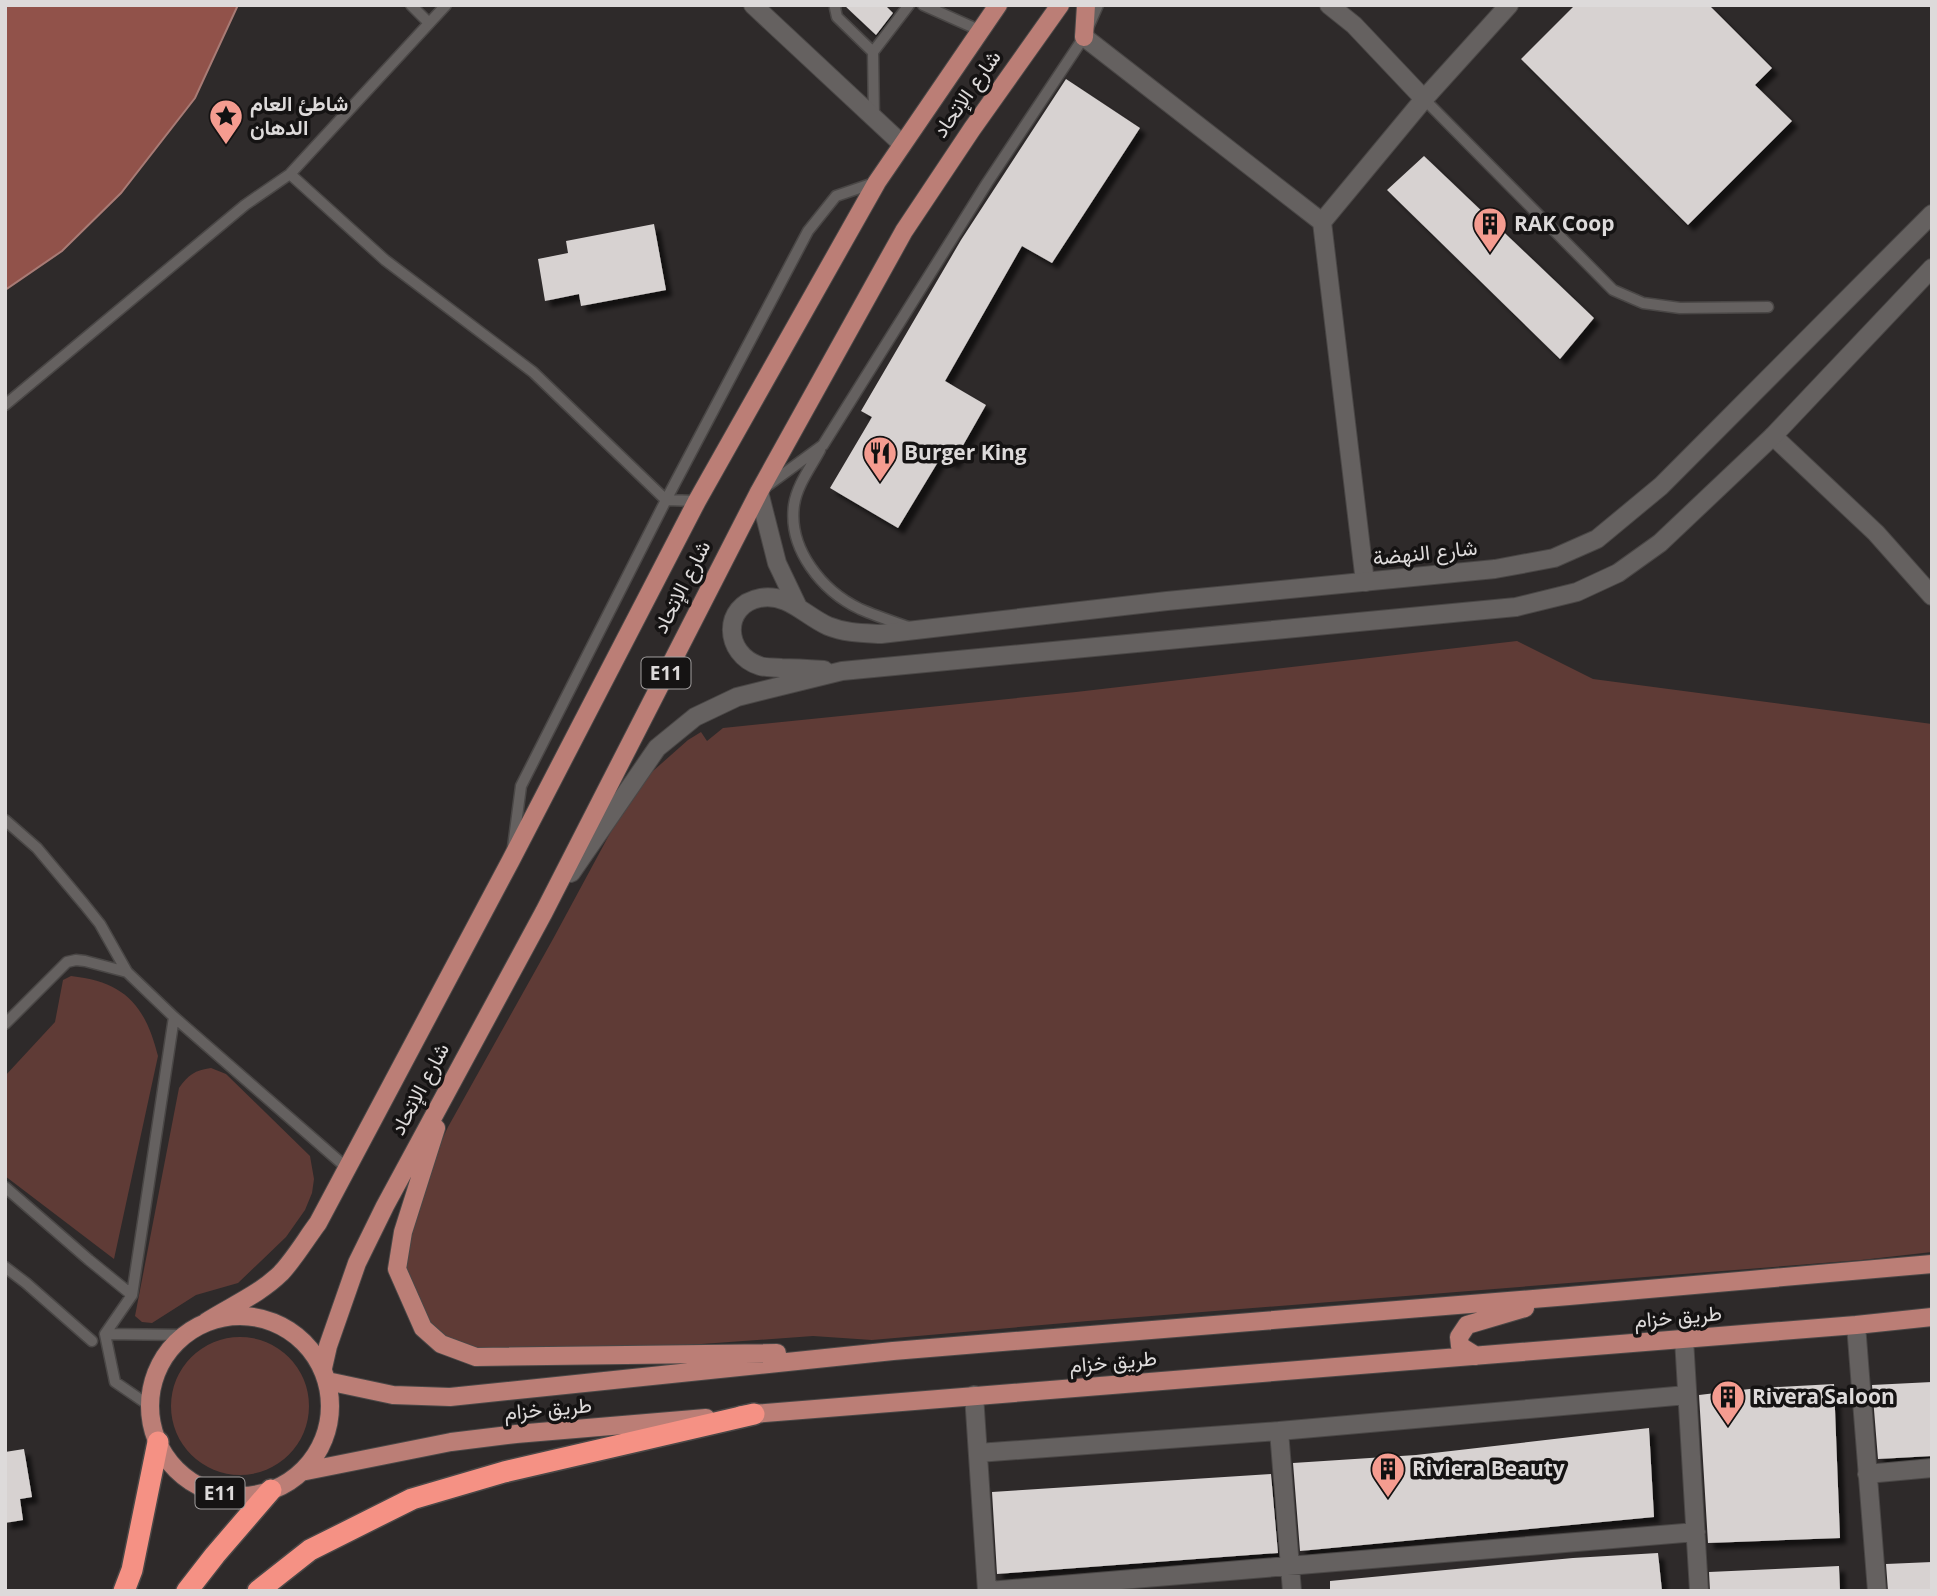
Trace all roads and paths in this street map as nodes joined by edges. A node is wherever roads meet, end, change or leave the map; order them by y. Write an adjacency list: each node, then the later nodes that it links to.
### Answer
1 (411, 5): 14 (lane)
2 (446, 5): 14 (lane)
3 (753, 5): 19 (street)
4 (836, 5): 17 (lane)
5 (909, 5): 17 (lane)
6 (923, 5): 15 (lane)
7 (983, 5): 15 (lane)
8 (998, 5): 15 (main road, شارع الإتحاد / E11)
9 (1060, 5): 30 (main road, شارع الإتحاد / E11)
10 (1086, 5): 16 (main road)
11 (1098, 5): 16 (lane)
12 (1329, 5): 18 (street)
13 (1508, 5): 18 (street)
14 (429, 23): 21 (lane)
15 (981, 28): 20 (main road, شارع الإتحاد / E11)
16 (1084, 37): 24 (street); 29 (lane)
17 (873, 52): 19 (lane)
18 (1424, 99): 24 (street); 26 (lane)
19 (874, 118): 20 (street)
20 (902, 144): 22 (main road, شارع الإتحاد / E11)
21 (290, 174): 27 (lane); 31 (lane)
22 (877, 182): 31 (lane); 32 (main road, شارع الإتحاد / E11)
23 (1932, 214): 33 (street, شارع النهضة)
24 (1322, 222): 33 (street)
25 (1932, 268): 28 (street)
26 (1768, 306)
27 (5, 405)
28 (1773, 436): 34 (street); 37 (street)
29 (823, 445): 30 (lane); 36 (lane)
30 (759, 492): 35 (street); 40 (main road, شارع الإتحاد / E11)
31 (666, 500): 32 (lane); 39 (lane)
32 (696, 501): 39 (main road, شارع الإتحاد / E11)
33 (1365, 582): 36 (street, شارع النهضة)
34 (1932, 597)
35 (797, 605): 36 (street, شارع النهضة); 37 (street)
36 (914, 629)
37 (842, 671): 40 (street)
38 (5, 820): 41 (lane)
39 (511, 860): 45 (main road, شارع الإتحاد / E11)
40 (544, 912): 44 (main road, شارع الإتحاد / E11)
41 (127, 972): 42 (lane); 43 (lane)
42 (174, 1017): 45 (lane); 49 (lane)
43 (5, 1024)
44 (450, 1087): 58 (main road); 60 (main road, شارع الإتحاد / E11)
45 (347, 1168): 52 (main road, شارع الإتحاد / E11)
46 (5, 1187): 49 (lane)
47 (1932, 1264): 50 (main road, طريق خزام)
48 (5, 1267): 57 (lane)
49 (132, 1295): 54 (lane)
50 (1569, 1296): 58 (main road, طريق خزام); 59 (main road)
51 (1927, 1320): 53 (main road, طريق خزام)
52 (206, 1322): 55 (main road, E11); 60 (main road, E11)
53 (1856, 1325): 56 (main road, طريق خزام); 70 (street)
54 (105, 1334): 55 (lane); 63 (lane)
55 (185, 1335): 63 (main road, E11)
56 (1684, 1339): 59 (main road, طريق خزام); 62 (street)
57 (92, 1341)
58 (893, 1352): 60 (main road, طريق خزام)
59 (1476, 1356): 61 (main road, طريق خزام)
60 (325, 1375): 69 (main road, E11)
61 (974, 1395): 64 (main road, طريق خزام); 67 (street)
62 (1687, 1395): 65 (street); 72 (street)
63 (150, 1406): 66 (main road, E11)
64 (754, 1414): 69 (main road, طريق خزام); 77 (highway)
65 (1279, 1431): 67 (street); 73 (street)
66 (158, 1442): 71 (main road, E11); 75 (highway, E11)
67 (978, 1453): 78 (street)
68 (1932, 1468): 70 (street)
69 (301, 1472): 71 (main road, E11)
70 (1867, 1474): 81 (street)
71 (271, 1490): 76 (highway, E11)
72 (1696, 1532): 73 (street); 80 (street)
73 (1289, 1566): 74 (street); 79 (street)
74 (1115, 1585): 78 (street)
75 (124, 1591)
76 (187, 1591)
77 (258, 1591)
78 (988, 1591)
79 (1292, 1591)
80 (1699, 1591)
81 (1877, 1591)

